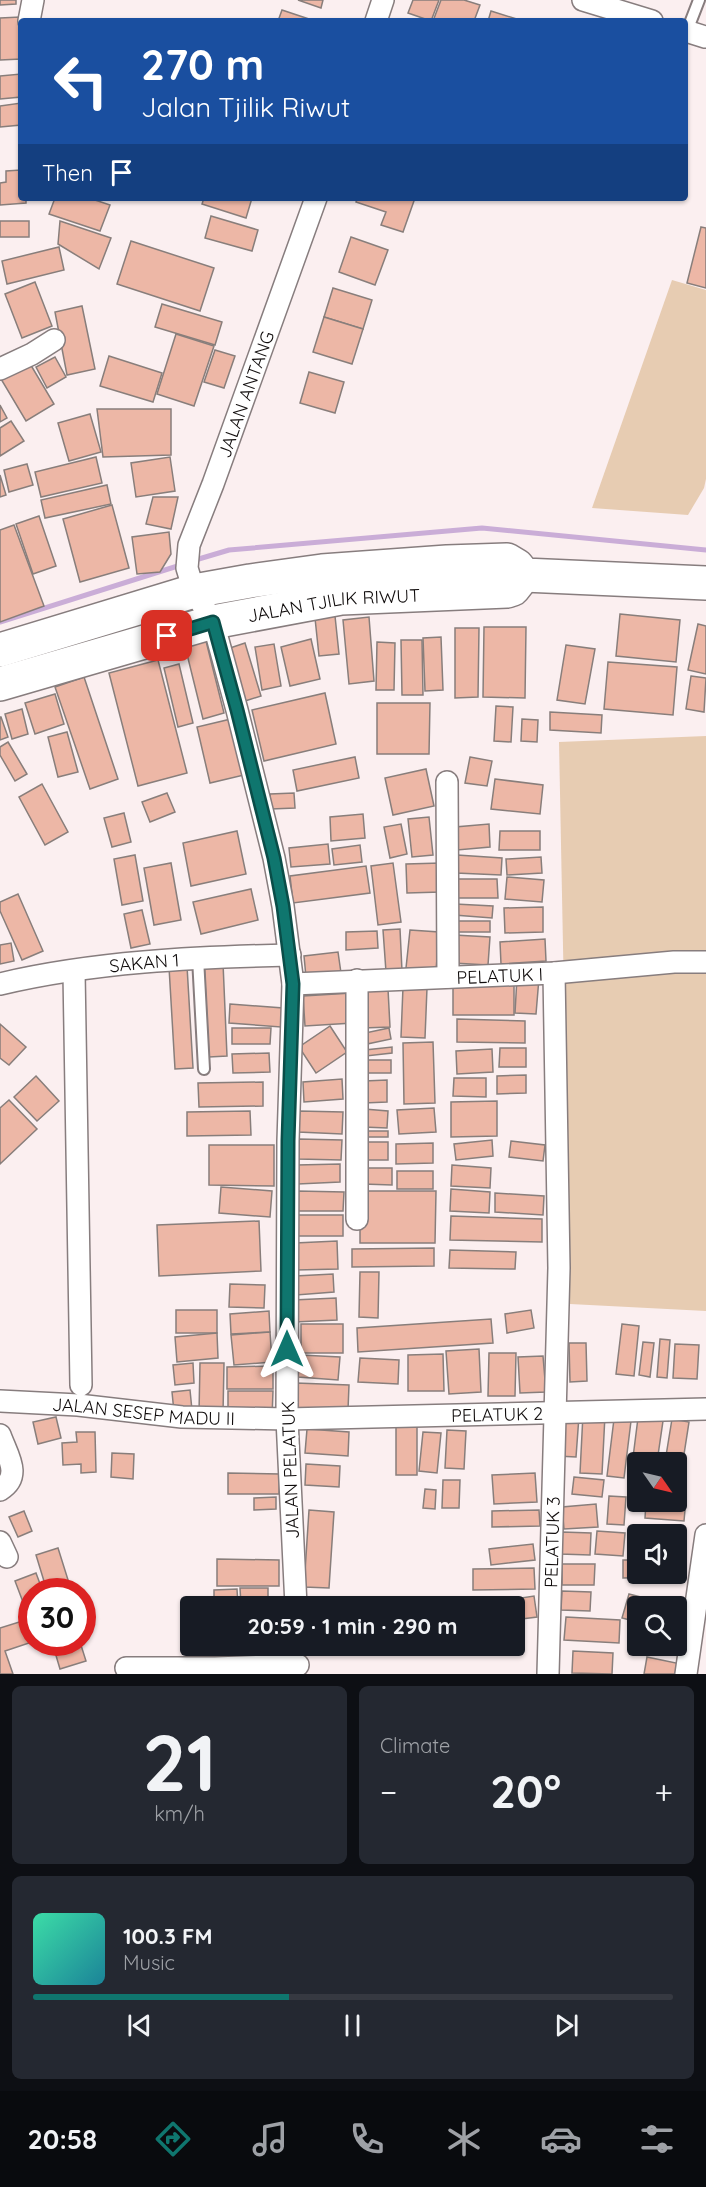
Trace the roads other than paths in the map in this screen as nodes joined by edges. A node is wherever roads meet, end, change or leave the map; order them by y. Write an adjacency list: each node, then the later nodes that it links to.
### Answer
1 (33, 0): 6 (street)
2 (383, 0): 7 (street)
3 (583, 0): 5 (street)
4 (699, 0): 9 (lane)
5 (608, 15): 8 (street)
6 (30, 18)
7 (377, 18)
8 (630, 18)
9 (692, 33)
10 (315, 201): 15 (street, JALAN ANTANG)
11 (54, 340): 12 (street)
12 (0, 369)
13 (524, 575): 14 (highway, JALAN TJILIK RIWUT); 15 (highway, JALAN TJILIK RIWUT); 16 (highway, JALAN TJILIK RIWUT)
14 (706, 583)
15 (194, 591): 16 (street, JALAN ANTANG); 17 (highway, JALAN TJILIK RIWUT)
16 (213, 622): 18 (highway, JALAN TJILIK RIWUT); 20 (street, JALAN PELATUK)
17 (0, 650)
18 (0, 684)
19 (447, 782): 25 (street)
20 (290, 955): 21 (street, SAKAN 1); 28 (street, JALAN PELATUK)
21 (198, 958): 23 (street, SAKAN 1); 29 (lane)
22 (706, 962): 24 (street, PELATUK I)
23 (74, 972): 27 (street, SAKAN 1); 31 (street)
24 (554, 973): 25 (street, PELATUK I); 34 (street, PELATUK 3)
25 (448, 976): 26 (street, PELATUK I)
26 (357, 980): 28 (street, PELATUK I); 30 (street)
27 (0, 984)
28 (293, 984): 35 (street, JALAN PELATUK)
29 (204, 1069)
30 (357, 1219)
31 (81, 1385)
32 (0, 1401): 35 (street, JALAN SESEP MADU II)
33 (706, 1409): 34 (street, PELATUK 2)
34 (554, 1411): 35 (street, PELATUK 2); 42 (street, PELATUK 3)
35 (287, 1419): 39 (street, JALAN PELATUK)
36 (0, 1435): 37 (street)
37 (6, 1483)
38 (706, 1534): 43 (street)
39 (296, 1596)
40 (298, 1662): 41 (street)
41 (126, 1668)
42 (548, 1674)
43 (686, 1674)

